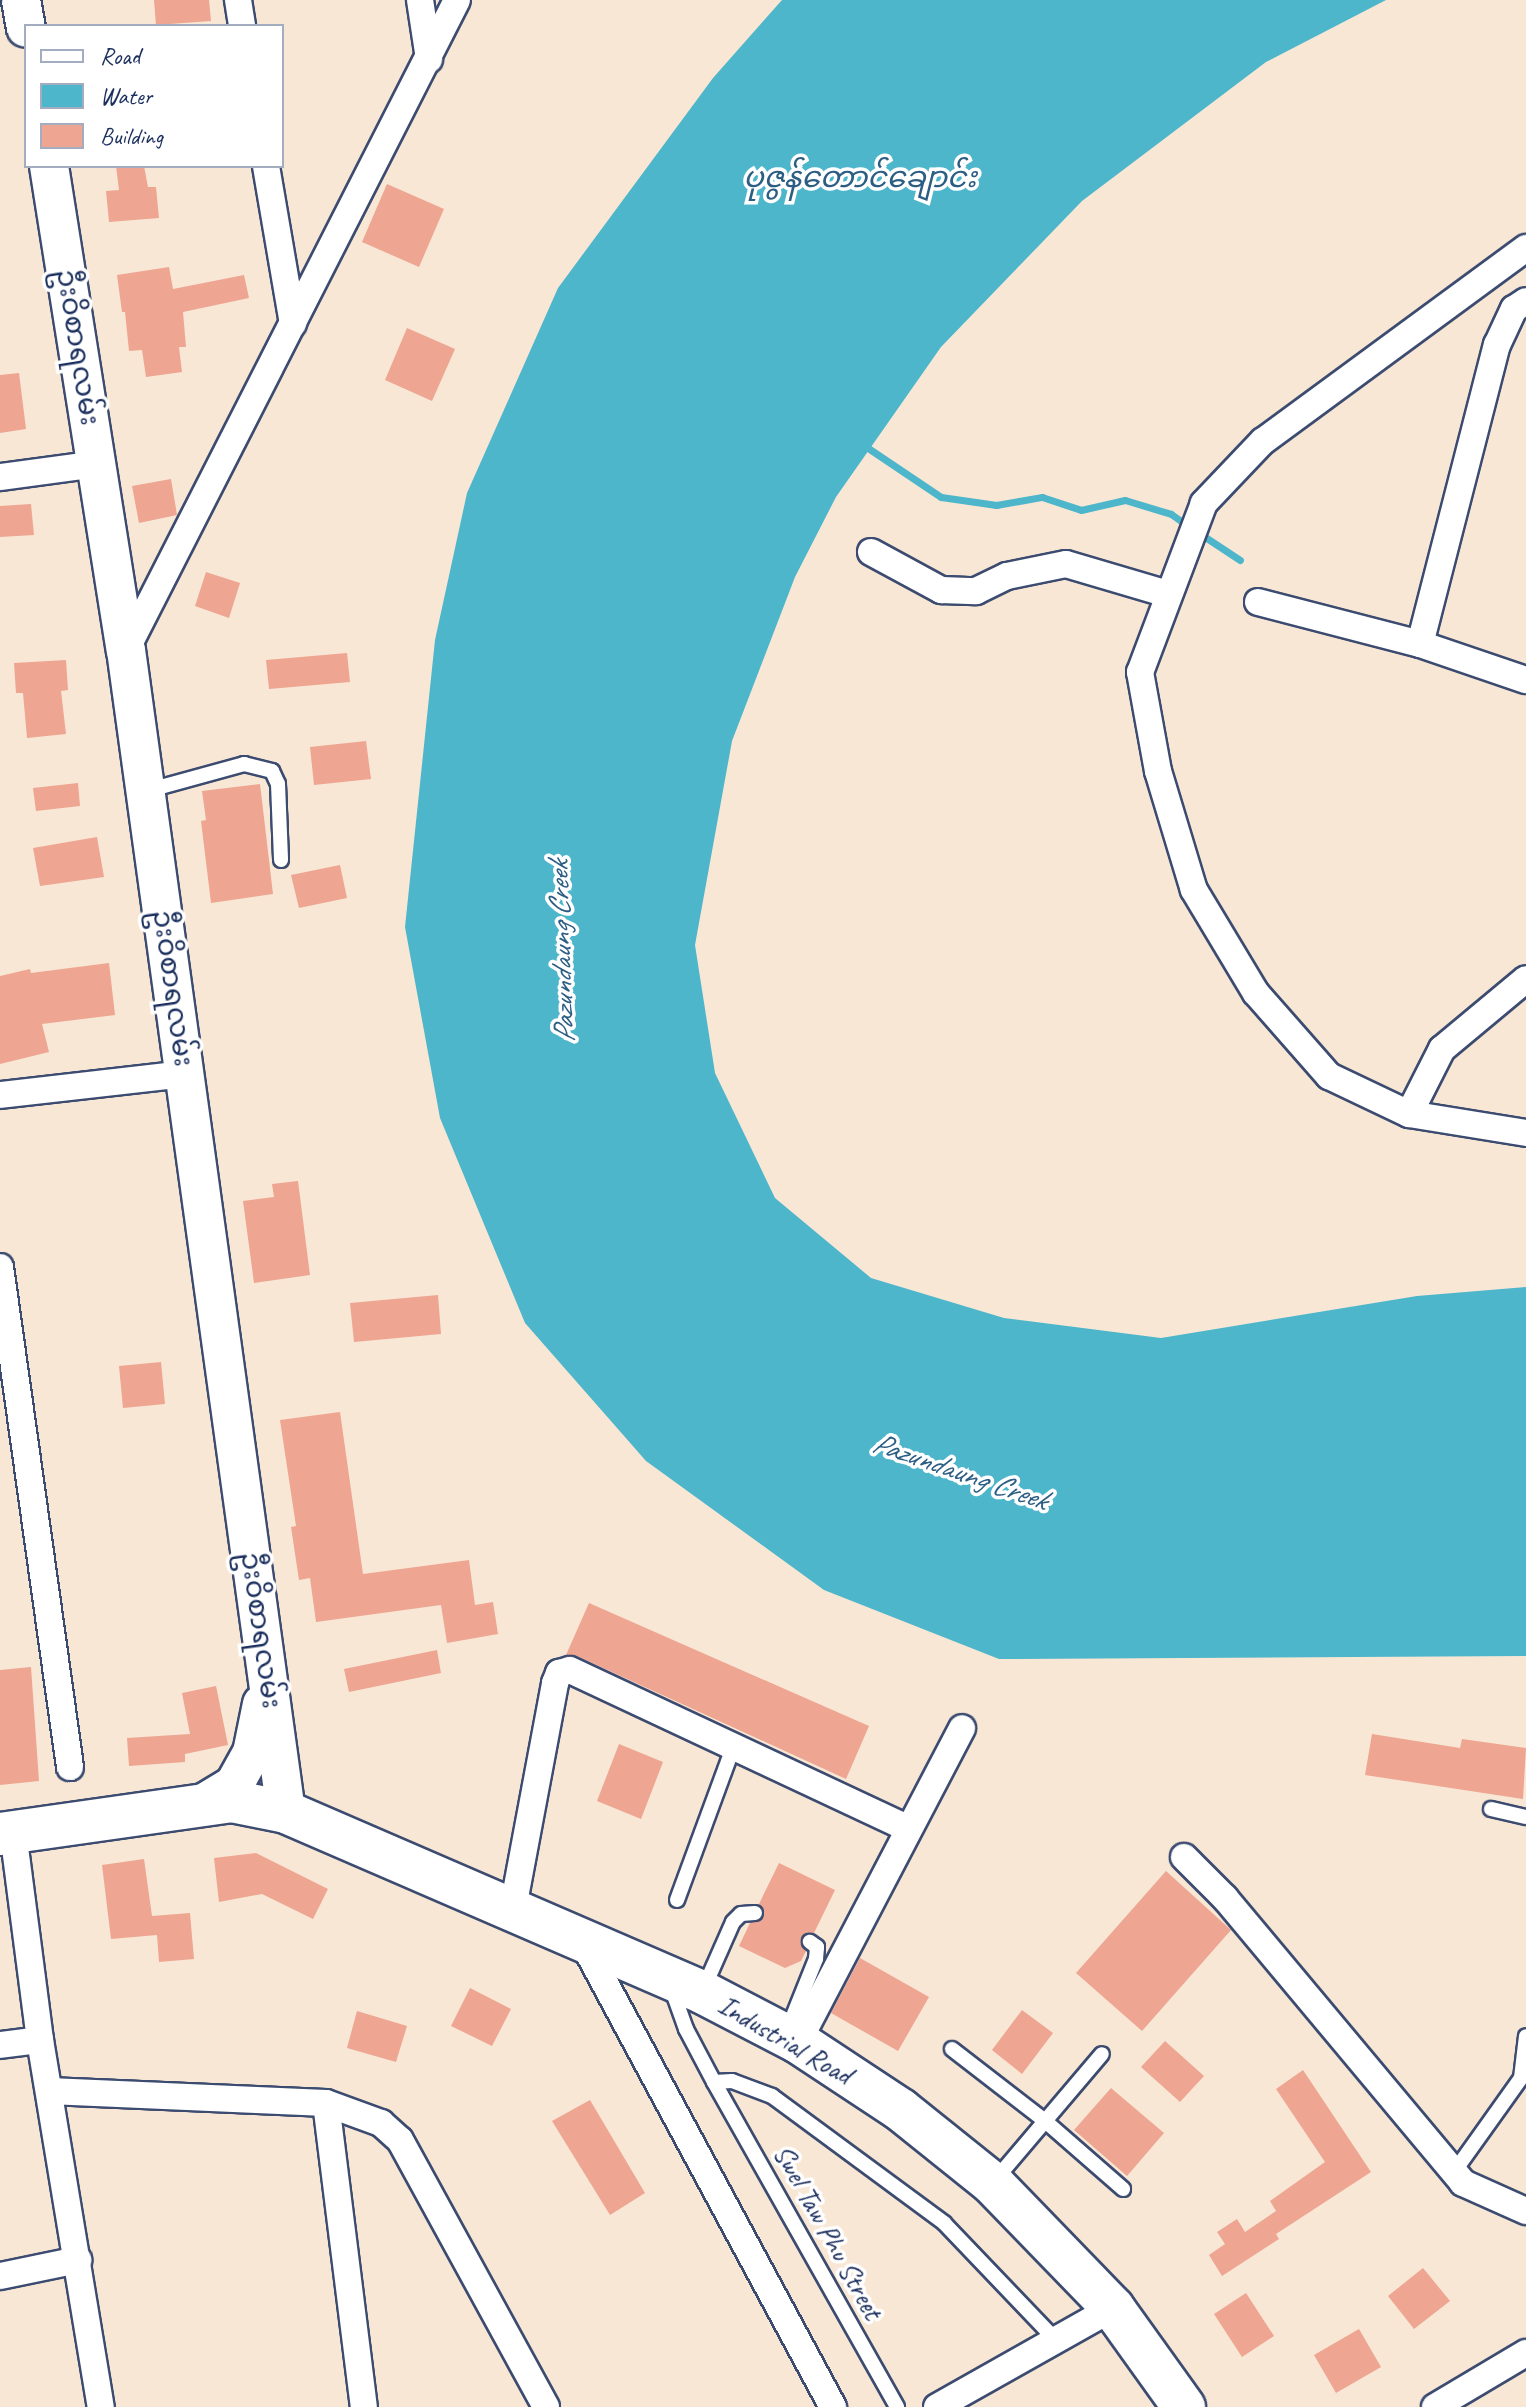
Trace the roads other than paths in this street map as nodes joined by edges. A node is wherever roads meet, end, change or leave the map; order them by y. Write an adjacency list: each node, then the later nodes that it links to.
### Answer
1 (21, 0): 5 (main road)
2 (238, 0): 6 (street)
3 (420, 0): 7 (street)
4 (457, 0): 7 (street)
5 (25, 24)
6 (242, 24)
7 (429, 59): 12 (street)
8 (49, 168): 13 (main road, ဦးဝိစာရလမ်း)
9 (266, 168): 12 (street)
10 (1526, 248): 16 (street)
11 (1526, 301): 18 (street)
12 (293, 324): 19 (street)
13 (98, 464): 14 (street); 19 (main road, ဦးဝိစာရလမ်း)
14 (0, 477)
15 (871, 552): 16 (street)
16 (1168, 594): 26 (street)
17 (1258, 602): 18 (street)
18 (1420, 644): 20 (street)
19 (126, 650): 21 (main road, ဦးဝိစာရလမ်း)
20 (1526, 680)
21 (146, 791): 22 (lane); 24 (main road, ဦးဝိစာရလမ်း)
22 (281, 860)
23 (1526, 979): 26 (street)
24 (185, 1074): 25 (street); 29 (main road, ဦးဝိစာရလမ်း)
25 (0, 1095)
26 (1409, 1114): 27 (street)
27 (1526, 1133)
28 (0, 1267): 32 (street)
29 (266, 1665): 33 (main road); 35 (main road, ဦးဝိစာရလမ်း)
30 (962, 1728): 37 (street)
31 (733, 1748): 37 (street); 40 (lane); 41 (street)
32 (70, 1767)
33 (199, 1806): 35 (main road, Industrial Road); 38 (main road, Industrial Road)
34 (1491, 1809): 36 (lane)
35 (286, 1812): 41 (main road, Industrial Road)
36 (1526, 1817)
37 (909, 1829): 47 (street)
38 (6, 1833): 48 (street)
39 (1184, 1857): 56 (street)
40 (677, 1900)
41 (513, 1908): 43 (main road, Industrial Road)
42 (755, 1913): 45 (lane)
43 (581, 1939): 45 (main road, Industrial Road); 68 (street)
44 (810, 1942): 47 (lane)
45 (685, 1984): 47 (main road, Industrial Road); 52 (lane, Swel Taw Phu Street)
46 (1526, 2036): 56 (lane)
47 (791, 2038): 57 (main road, Industrial Road)
48 (40, 2040): 49 (street); 53 (street)
49 (0, 2045)
50 (952, 2049): 55 (lane)
51 (1102, 2054): 55 (lane)
52 (714, 2082): 63 (lane); 69 (lane, Swel Taw Phu Street)
53 (49, 2091): 54 (street); 60 (street)
54 (326, 2103): 66 (street); 67 (street)
55 (1044, 2120): 57 (lane); 58 (lane)
56 (1454, 2172): 59 (street)
57 (992, 2183): 62 (main road, Industrial Road)
58 (1123, 2189)
59 (1526, 2211)
60 (78, 2260): 61 (street); 65 (street)
61 (0, 2276)
62 (1113, 2308): 63 (street); 71 (main road, Industrial Road)
63 (1056, 2340): 70 (street)
64 (1526, 2353): 72 (street)
65 (101, 2407)
66 (364, 2407)
67 (546, 2407)
68 (833, 2407)
69 (897, 2407)
70 (937, 2407)
71 (1184, 2407)
72 (1435, 2407)

